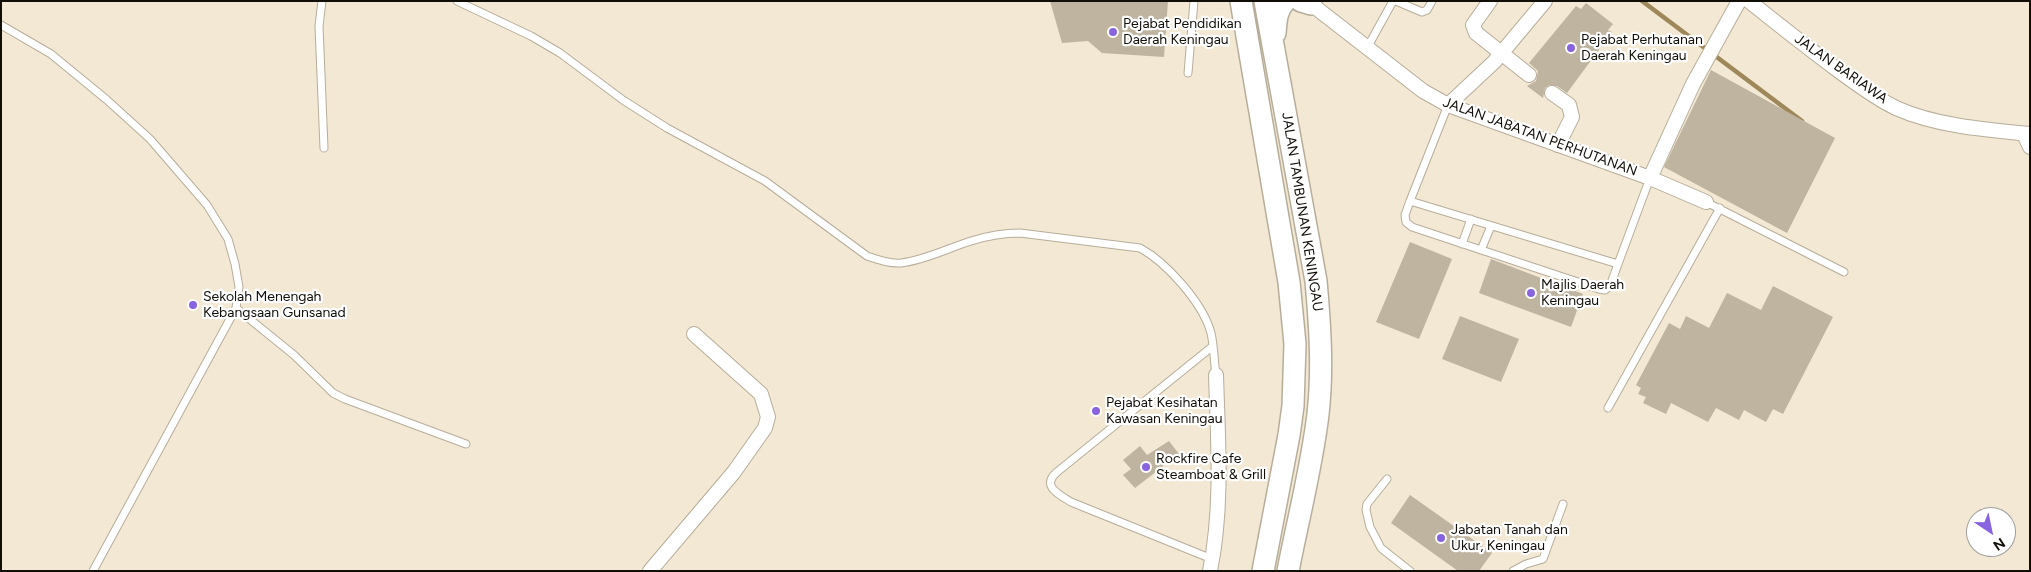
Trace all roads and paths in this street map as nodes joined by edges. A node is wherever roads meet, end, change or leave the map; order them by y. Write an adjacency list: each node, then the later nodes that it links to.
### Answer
1 (322, 1): 24 (lane)
2 (457, 1): 38 (lane)
3 (1194, 1): 18 (lane)
4 (1241, 1): 47 (main road, JALAN TAMBUNAN KENINGAU)
5 (1265, 1): 16 (main road, JALAN TAMBUNAN KENINGAU)
6 (1285, 1): 16 (main road)
7 (1395, 1): 8 (lane); 15 (lane)
8 (1432, 1)
9 (1490, 1): 17 (street)
10 (1545, 1): 17 (street)
11 (1739, 1): 26 (street)
12 (1749, 1): 22 (street, JALAN BARIAWA)
13 (1306, 2): 15 (street, JALAN JABATAN PERHUTANAN)
14 (1, 25): 36 (lane)
15 (1368, 48): 21 (street, JALAN JABATAN PERHUTANAN)
16 (1274, 51): 48 (main road, JALAN TAMBUNAN KENINGAU)
17 (1501, 53): 19 (street); 21 (street)
18 (1188, 73)
19 (1529, 74)
20 (1552, 93): 23 (street)
21 (1448, 105): 23 (street, JALAN JABATAN PERHUTANAN); 27 (lane)
22 (2027, 134): 25 (street)
23 (1558, 145): 26 (street, JALAN JABATAN PERHUTANAN)
24 (324, 148)
25 (2030, 148)
26 (1650, 178): 28 (street, JALAN JABATAN PERHUTANAN); 34 (lane)
27 (1410, 201): 30 (lane); 32 (lane)
28 (1706, 202): 29 (lane)
29 (1720, 208): 35 (lane); 40 (lane)
30 (1471, 220): 31 (lane); 32 (lane)
31 (1491, 226): 33 (lane); 34 (lane)
32 (1462, 244): 33 (lane)
33 (1481, 250): 34 (lane)
34 (1618, 264)
35 (1844, 272)
36 (236, 308): 41 (lane); 45 (lane)
37 (694, 334): 46 (street)
38 (1213, 346): 39 (lane); 44 (lane)
39 (1216, 375): 44 (street)
40 (1608, 408)
41 (466, 444)
42 (1387, 479): 49 (lane)
43 (1563, 504): 50 (lane)
44 (1211, 565)
45 (93, 571)
46 (650, 571)
47 (1263, 571)
48 (1288, 571)
49 (1410, 571)
50 (1513, 571)

